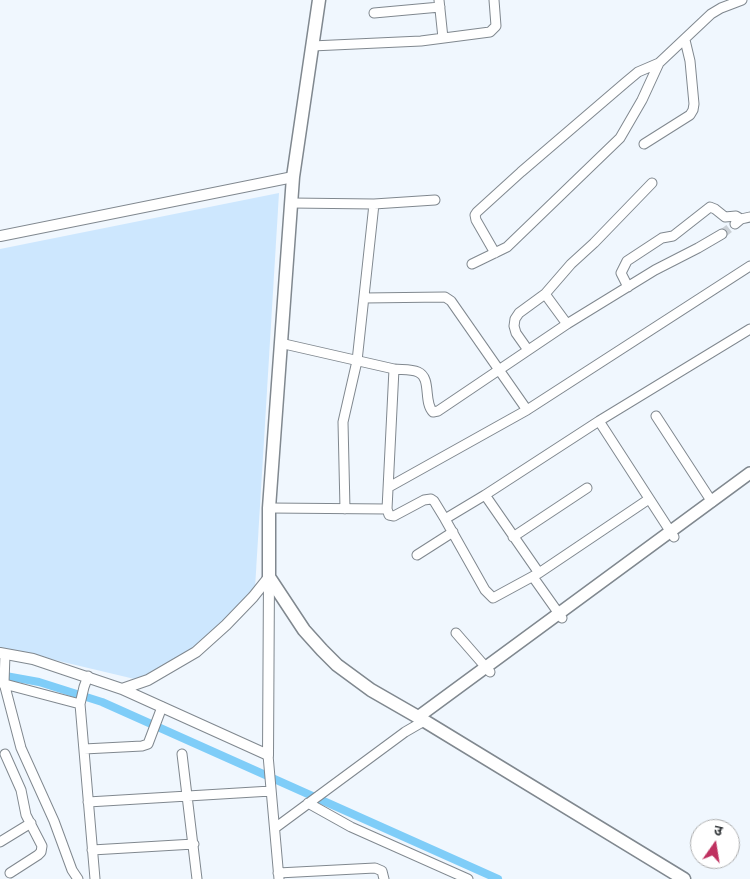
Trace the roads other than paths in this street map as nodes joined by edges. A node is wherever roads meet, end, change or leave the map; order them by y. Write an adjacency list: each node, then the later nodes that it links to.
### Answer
1 (319, 0): 8 (main road)
2 (494, 0): 6 (street)
3 (742, 0): 7 (street)
4 (440, 4): 5 (street); 6 (street)
5 (374, 13)
6 (443, 38): 8 (street)
7 (685, 40): 9 (street); 10 (street)
8 (312, 46): 11 (main road)
9 (659, 63): 19 (street); 19 (street)
10 (644, 144)
11 (293, 177): 14 (main road); 18 (street)
12 (652, 183): 23 (street)
13 (435, 200): 15 (street)
14 (291, 203): 15 (street); 27 (main road)
15 (374, 204): 24 (street)
16 (742, 220): 22 (street)
17 (722, 234): 22 (street)
18 (0, 236)
19 (495, 253): 20 (street)
20 (472, 264)
21 (750, 266): 32 (street)
22 (628, 287): 25 (street)
23 (545, 294): 25 (street); 28 (street)
24 (364, 298): 29 (street); 31 (street)
25 (567, 324): 28 (street)
26 (750, 329): 34 (street)
27 (280, 343): 29 (street); 42 (main road)
28 (528, 350): 31 (street)
29 (357, 361): 30 (street); 43 (street)
30 (394, 369): 31 (street); 37 (street)
31 (499, 369): 32 (street)
32 (527, 410): 37 (street)
33 (656, 416): 41 (street)
34 (598, 421): 39 (street); 40 (street)
35 (750, 473): 41 (main road)
36 (750, 482): 47 (main road)
37 (389, 487): 44 (street)
38 (587, 488): 48 (street)
39 (485, 495): 45 (street); 48 (street)
40 (650, 499): 47 (street); 50 (street)
41 (712, 502): 47 (main road)
42 (269, 508): 43 (street); 51 (main road)
43 (345, 509): 44 (street)
44 (388, 509): 45 (street)
45 (445, 519): 46 (street)
46 (453, 532): 49 (street); 50 (street)
47 (672, 535): 52 (main road)
48 (513, 537): 50 (street)
49 (417, 555)
50 (536, 575): 52 (street)
51 (269, 577): 58 (street); 61 (main road); 66 (street)
52 (560, 616): 55 (main road)
53 (456, 633): 55 (street)
54 (3, 657): 56 (street); 57 (street)
55 (488, 669): 61 (main road)
56 (88, 676): 58 (street); 59 (street)
57 (3, 681): 59 (street); 62 (street)
58 (122, 689): 60 (street)
59 (81, 702): 63 (street)
60 (162, 707): 63 (street); 66 (street)
61 (421, 719): 70 (street); 83 (main road)
62 (21, 748): 65 (street); 78 (street)
63 (84, 749): 69 (street)
64 (182, 754): 68 (street)
65 (3, 755): 71 (street)
66 (268, 755): 67 (street)
67 (271, 791): 68 (street); 72 (street)
68 (188, 796): 69 (street); 74 (street)
69 (88, 802): 75 (street)
70 (308, 803): 72 (street); 82 (street)
71 (30, 823): 73 (street); 76 (street)
72 (275, 828): 77 (street)
73 (0, 842)
74 (194, 844): 75 (street); 80 (street)
75 (92, 850): 79 (street)
76 (10, 873)
77 (279, 876): 81 (street)
78 (78, 879)
79 (95, 879)
80 (197, 879)
81 (384, 879)
82 (468, 879)
83 (684, 879)

